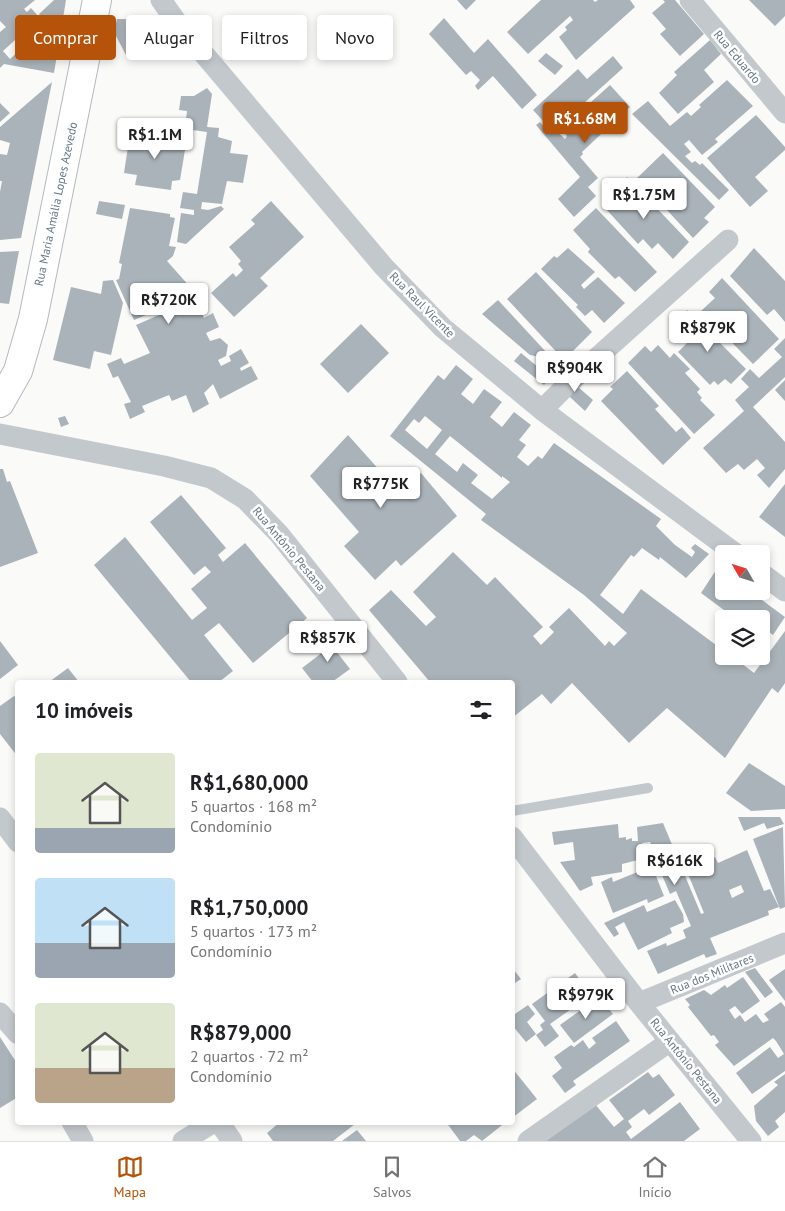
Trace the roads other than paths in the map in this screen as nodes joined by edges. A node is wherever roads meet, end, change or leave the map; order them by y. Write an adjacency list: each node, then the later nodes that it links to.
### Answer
1 (97, 0): 6 (main road, Rua Maria Amália Lopes Azevedo)
2 (161, 0): 7 (street, Rua Raul Vicente)
3 (690, 0): 4 (street, Rua Eduardo)
4 (785, 113)
5 (728, 240): 7 (street)
6 (0, 403)
7 (542, 410): 9 (street, Rua Raul Vicente)
8 (0, 434): 12 (street, Rua Antônio Pestana)
9 (724, 545)
10 (770, 580): 11 (street)
11 (785, 591)
12 (395, 680)
13 (648, 788): 14 (lane)
14 (515, 810)
15 (0, 818): 16 (street)
16 (15, 838)
17 (515, 841): 19 (street, Rua Antônio Pestana)
18 (785, 944): 19 (street, Rua dos Militares)
19 (639, 1003): 22 (street, Rua Antônio Pestana)
20 (0, 1013): 21 (street)
21 (15, 1030)
22 (669, 1042): 29 (street); 30 (street, Rua Antônio Pestana)
23 (74, 1125): 26 (street)
24 (209, 1125): 27 (street)
25 (221, 1125): 28 (street)
26 (83, 1141)
27 (183, 1141)
28 (232, 1141)
29 (528, 1141)
30 (751, 1141)

